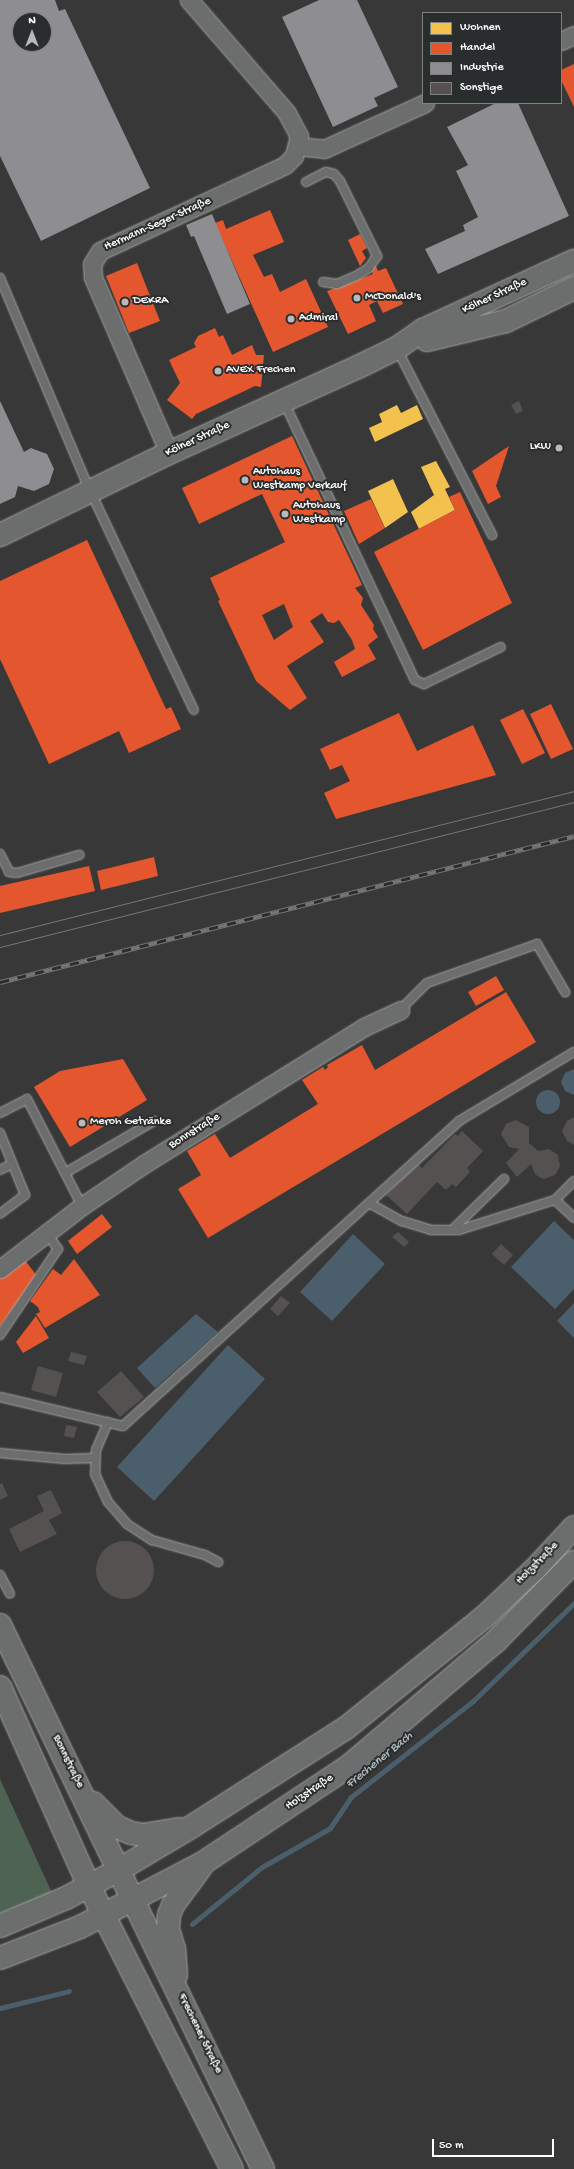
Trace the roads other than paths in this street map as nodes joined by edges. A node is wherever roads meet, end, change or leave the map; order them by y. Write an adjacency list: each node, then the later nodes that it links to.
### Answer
1 (189, 0): 5 (street)
2 (574, 35): 3 (street)
3 (562, 41)
4 (424, 104): 5 (street)
5 (297, 146): 13 (street, Hermann-Seger-Straße)
6 (306, 182): 9 (lane)
7 (574, 261): 11 (main road, Kölner Straße)
8 (0, 278): 14 (lane)
9 (324, 282)
10 (574, 288): 11 (main road, Kölner Straße)
11 (397, 348): 12 (main road, Kölner Straße); 16 (lane)
12 (284, 401): 13 (main road, Kölner Straße); 17 (lane)
13 (169, 453): 14 (main road, Kölner Straße)
14 (90, 491): 15 (main road, Kölner Straße); 18 (lane)
15 (0, 535)
16 (492, 535)
17 (501, 647)
18 (194, 710)
19 (0, 854): 20 (lane)
20 (78, 854)
21 (565, 992): 22 (lane)
22 (400, 1010): 34 (street, Bonnstraße)
23 (574, 1052): 33 (lane)
24 (0, 1113): 29 (lane)
25 (154, 1121): 29 (lane)
26 (0, 1133): 27 (lane)
27 (12, 1164): 28 (lane); 35 (lane)
28 (0, 1170)
29 (65, 1173): 34 (lane)
30 (504, 1179): 37 (lane)
31 (574, 1181): 32 (lane)
32 (555, 1200): 36 (lane); 37 (lane)
33 (369, 1203): 37 (lane); 42 (lane)
34 (82, 1206): 38 (street, Bonnstraße)
35 (0, 1214)
36 (574, 1218)
37 (452, 1230)
38 (47, 1233): 39 (street, Bonnstraße); 40 (lane)
39 (0, 1269)
40 (0, 1335)
41 (0, 1397): 42 (lane)
42 (108, 1422): 44 (lane)
43 (0, 1453): 44 (lane)
44 (96, 1458): 46 (lane)
45 (574, 1527): 53 (main road, Holzstraße)
46 (218, 1562)
47 (574, 1562): 54 (main road, Holzstraße)
48 (0, 1575): 49 (lane)
49 (10, 1594)
50 (0, 1625): 52 (main road, Bonnstraße)
51 (0, 1687): 56 (main road)
52 (79, 1786): 53 (main road); 55 (main road, Bonnstraße)
53 (191, 1828): 55 (main road, Holzstraße)
54 (203, 1863): 57 (main road, Holzstraße); 61 (main road)
55 (117, 1871): 56 (main road, Holzstraße); 57 (main road, Bonnstraße)
56 (89, 1886): 58 (main road); 59 (main road, Holzstraße)
57 (133, 1900): 58 (main road, Holzstraße); 61 (main road, Frechener Straße)
58 (103, 1915): 60 (main road, Holzstraße); 62 (main road)
59 (0, 1926)
60 (0, 1958)
61 (176, 1987): 63 (main road, Frechener Straße)
62 (232, 2169)
63 (263, 2169)

